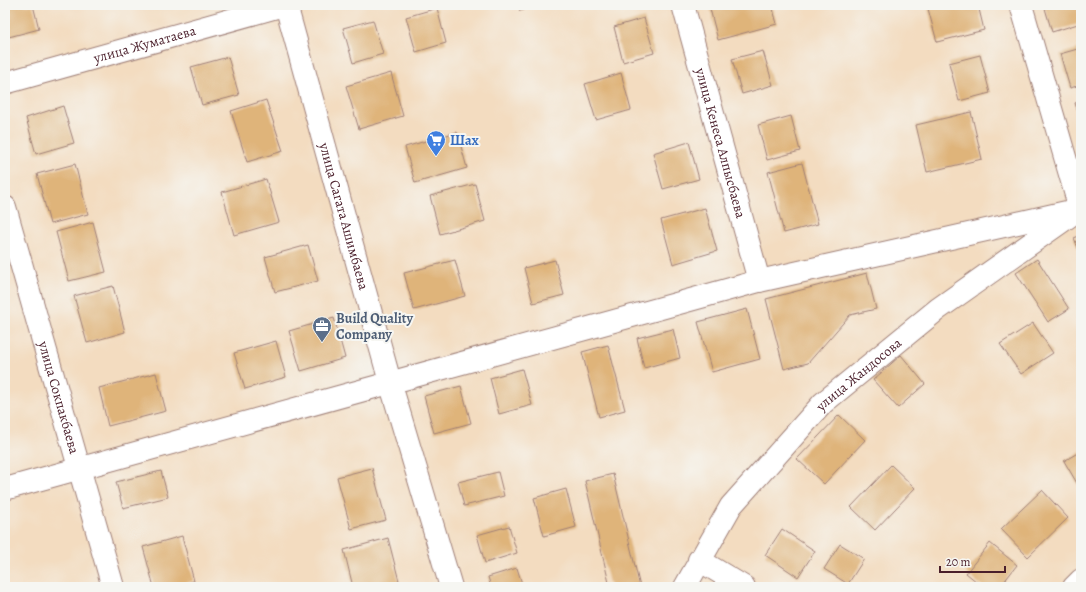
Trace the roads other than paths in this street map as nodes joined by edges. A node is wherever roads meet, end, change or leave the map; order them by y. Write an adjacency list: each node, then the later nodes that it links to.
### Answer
1 (285, 5): 4 (street, улица Жуматаева); 8 (street, улица Сагата Ашимбаева)
2 (683, 5): 7 (street, улица Кенеса Алпысбаева)
3 (1021, 5): 6 (street)
4 (5, 83)
5 (5, 207): 9 (street, улица Сокпакбаева)
6 (1080, 208): 7 (street); 11 (street, улица Жандосова)
7 (759, 280): 8 (street)
8 (390, 382): 9 (street); 14 (street, улица Сагата Ашимбаева)
9 (79, 468): 10 (street); 13 (street, улица Сокпакбаева)
10 (5, 489)
11 (699, 560): 15 (street, улица Жандосова); 16 (street)
12 (1081, 580): 17 (street)
13 (113, 587)
14 (451, 587)
15 (685, 587)
16 (744, 587)
17 (1074, 587)

